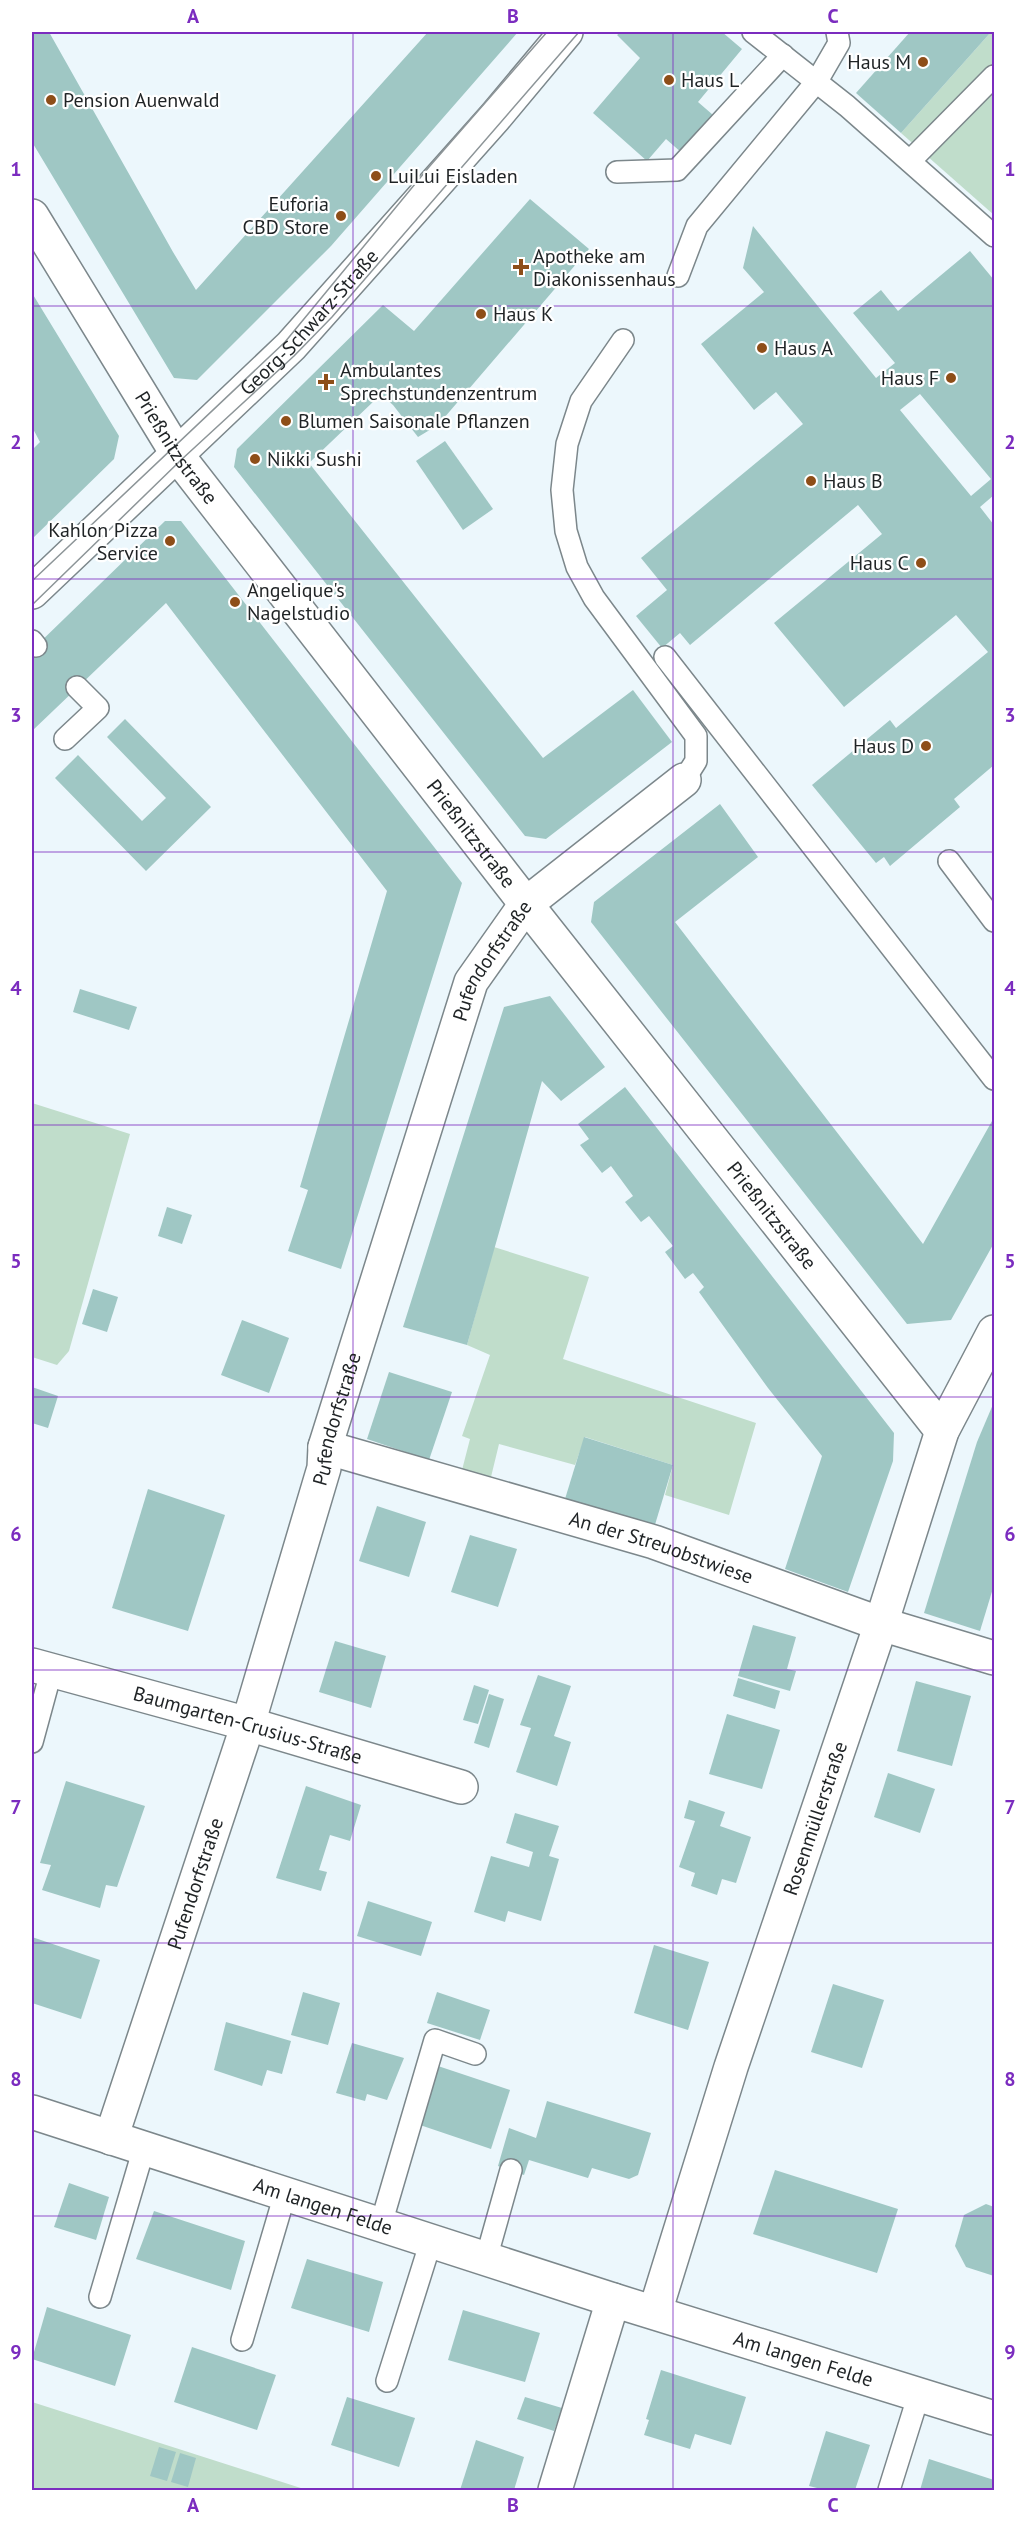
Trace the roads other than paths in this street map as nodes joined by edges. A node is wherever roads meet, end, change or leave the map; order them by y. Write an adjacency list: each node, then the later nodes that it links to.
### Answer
1 (566, 32): 13 (street, Georg-Schwarz-Straße)
2 (753, 32): 4 (lane)
3 (837, 32): 6 (lane)
4 (783, 55): 6 (lane); 8 (lane)
5 (994, 76): 7 (lane)
6 (817, 81): 7 (lane); 11 (lane)
7 (910, 161): 10 (lane)
8 (617, 172)
9 (32, 216): 13 (street, Prießnitzstraße)
10 (994, 236)
11 (678, 276)
12 (623, 340): 18 (lane)
13 (177, 454): 14 (street, Georg-Schwarz-Straße); 20 (street, Prießnitzstraße)
14 (32, 592)
15 (664, 657): 22 (lane)
16 (77, 687): 17 (lane)
17 (65, 739)
18 (684, 780): 20 (street, Pufendorfstraße)
19 (949, 861): 21 (lane)
20 (526, 904): 24 (street, Prießnitzstraße); 25 (street, Pufendorfstraße)
21 (994, 921)
22 (994, 1079)
23 (994, 1332): 24 (street, Rosenmüllerstraße)
24 (942, 1431): 26 (street, Rosenmüllerstraße)
25 (326, 1447): 26 (street, An der Streuobstwiese); 29 (street, Pufendorfstraße)
26 (881, 1624): 27 (street, An der Streuobstwiese); 43 (street, Rosenmüllerstraße)
27 (994, 1658)
28 (41, 1668): 29 (street, Baumgarten-Crusius-Straße); 30 (lane)
29 (248, 1724): 31 (street, Baumgarten-Crusius-Straße); 34 (street, Pufendorfstraße)
30 (32, 1742)
31 (461, 1787)
32 (475, 2054): 38 (lane)
33 (32, 2112): 34 (street, Am langen Felde)
34 (111, 2138): 35 (street, Am langen Felde)
35 (144, 2148): 37 (street, Am langen Felde); 41 (lane)
36 (512, 2170): 40 (lane)
37 (285, 2194): 38 (street, Am langen Felde); 44 (lane)
38 (381, 2224): 39 (street, Am langen Felde)
39 (431, 2241): 40 (street, Am langen Felde); 45 (lane)
40 (486, 2259): 42 (street, Am langen Felde)
41 (100, 2297)
42 (613, 2300): 43 (street, Am langen Felde); 48 (street)
43 (655, 2312): 46 (street, Am langen Felde)
44 (242, 2340)
45 (387, 2381)
46 (919, 2394): 47 (street, Am langen Felde); 49 (lane)
47 (994, 2418)
48 (555, 2490)
49 (889, 2490)

